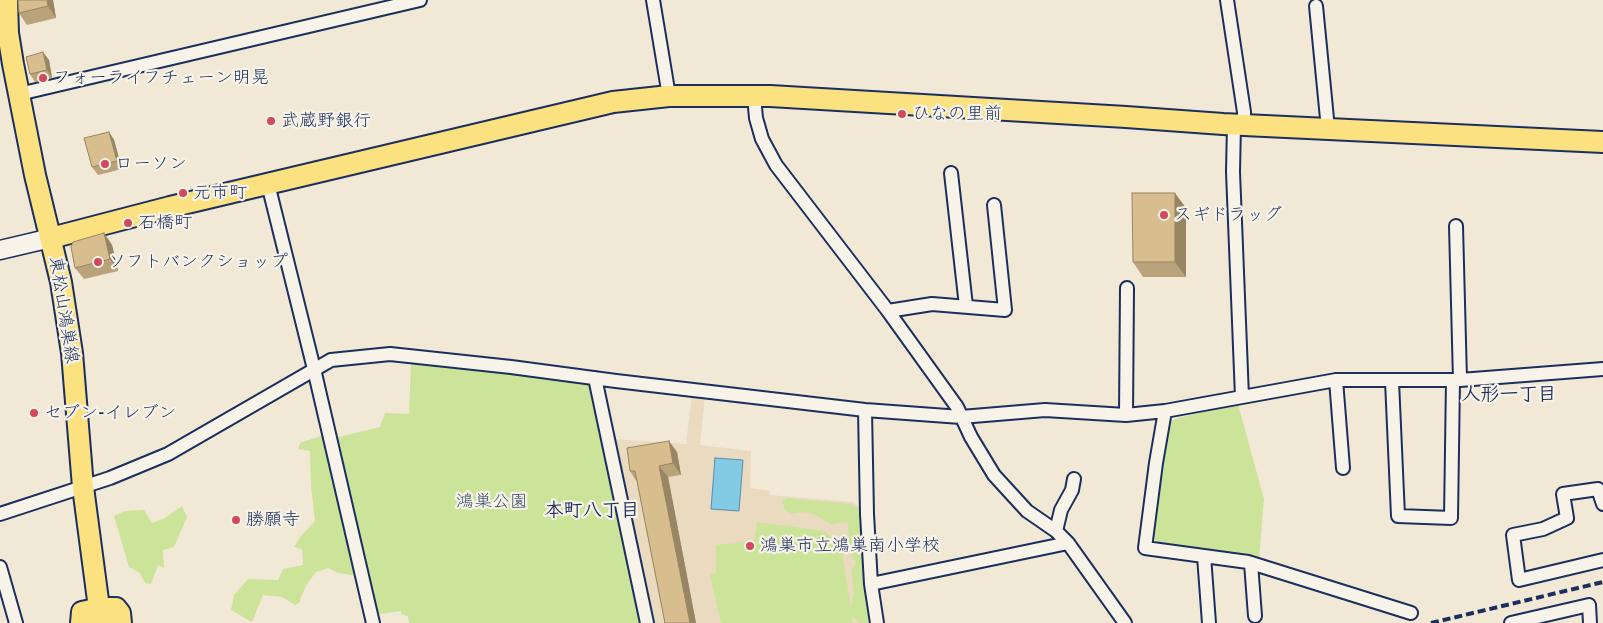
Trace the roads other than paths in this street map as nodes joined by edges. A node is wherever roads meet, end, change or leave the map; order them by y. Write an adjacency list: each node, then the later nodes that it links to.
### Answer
1 (7, 0): 6 (main road, 東松山鴻巣線)
2 (420, 0): 6 (street)
3 (653, 0): 7 (street)
4 (1228, 0): 9 (street)
5 (1316, 6): 10 (street)
6 (19, 94): 16 (main road, 東松山鴻巣線)
7 (669, 96): 8 (main road); 13 (main road)
8 (754, 96): 9 (main road); 20 (street)
9 (1239, 125): 10 (main road); 27 (street)
10 (1328, 129): 11 (main road)
11 (1603, 142)
12 (952, 173): 19 (street)
13 (268, 184): 16 (main road); 21 (street)
14 (994, 205): 19 (street)
15 (1456, 226): 25 (street)
16 (51, 238): 17 (main road); 34 (main road, 東松山鴻巣線)
17 (0, 250)
18 (1127, 288): 30 (street)
19 (966, 306): 20 (street)
20 (888, 311): 31 (street)
21 (314, 369): 23 (street); 34 (street); 51 (street)
22 (1603, 369): 25 (street)
23 (595, 378): 28 (street); 52 (street)
24 (1336, 380): 26 (street); 27 (street); 32 (street)
25 (1456, 380): 26 (street); 26 (street)
26 (1392, 381)
27 (1242, 397): 29 (street)
28 (865, 410): 31 (street); 43 (street)
29 (1165, 411): 30 (street); 39 (street)
30 (1126, 415): 31 (street)
31 (961, 417): 37 (street)
32 (1344, 468)
33 (1074, 479): 37 (street)
34 (83, 486): 36 (street); 45 (main road, 東松山鴻巣線)
35 (1603, 504): 40 (street)
36 (0, 514)
37 (1056, 531): 38 (street)
38 (1068, 543): 43 (street); 54 (street)
39 (1204, 556): 41 (street); 55 (street)
40 (1603, 560)
41 (1251, 563): 44 (street); 46 (street)
42 (0, 567): 48 (street)
43 (871, 584): 53 (street)
44 (1411, 613)
45 (100, 616): 49 (main road); 50 (main road)
46 (1255, 616)
47 (1528, 621): 56 (street); 57 (street)
48 (16, 623)
49 (81, 623)
50 (121, 623)
51 (373, 623)
52 (646, 623)
53 (877, 623)
54 (1125, 623)
55 (1209, 623)
56 (1511, 623)
57 (1590, 623)

